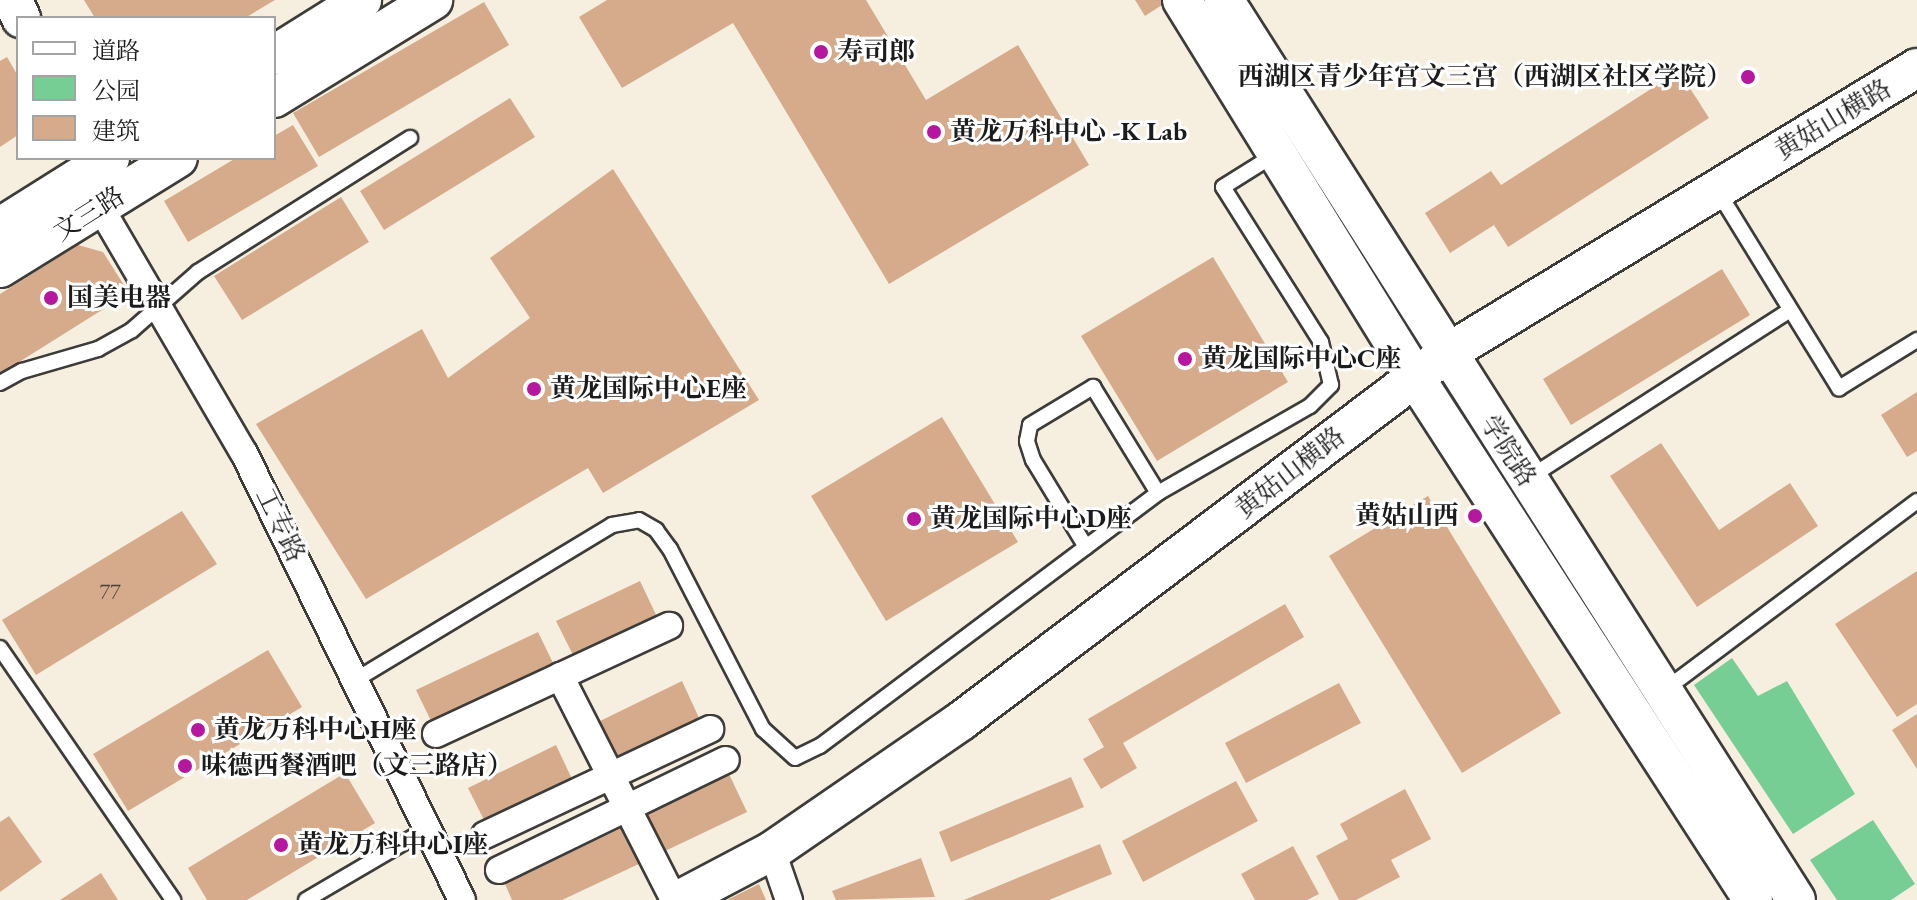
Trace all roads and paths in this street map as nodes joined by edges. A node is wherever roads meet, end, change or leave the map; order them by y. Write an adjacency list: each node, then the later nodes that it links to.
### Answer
1 (433, 0): 7 (main road)
2 (1182, 0): 9 (main road, 学院路)
3 (1224, 0): 19 (main road, 学院路)
4 (348, 4): 5 (main road)
5 (276, 54)
6 (1917, 68): 12 (main road, 黄姑山横路)
7 (276, 97)
8 (410, 138): 16 (lane)
9 (1276, 153): 20 (main road, 学院路); 23 (lane)
10 (175, 160): 13 (main road, 文三路)
11 (95, 162): 13 (street, 工专路); 14 (main road, 文三路)
12 (1717, 190): 17 (lane); 19 (main road, 黄姑山横路)
13 (100, 207): 15 (main road, 文三路); 16 (street, 工专路)
14 (0, 227)
15 (0, 268)
16 (158, 307): 21 (lane); 29 (street, 工专路)
17 (1789, 311): 18 (lane); 22 (lane)
18 (1917, 340)
19 (1446, 354): 20 (main road, 黄姑山横路); 22 (main road, 学院路)
20 (1414, 376): 38 (main road, 黄姑山横路); 45 (main road, 学院路)
21 (0, 383)
22 (1526, 479): 30 (main road, 学院路)
23 (1158, 493): 25 (lane); 25 (lane)
24 (1917, 501): 30 (lane)
25 (1086, 547): 29 (lane)
26 (669, 626): 28 (street)
27 (0, 648): 40 (lane)
28 (560, 676): 32 (street); 34 (street)
29 (357, 679): 36 (street, 工专路)
30 (1662, 692): 46 (main road, 学院路)
31 (710, 729): 34 (street)
32 (436, 734)
33 (726, 760): 35 (street)
34 (609, 775): 35 (street); 37 (street)
35 (629, 807): 39 (street); 43 (street)
36 (427, 829): 41 (lane); 42 (street, 工专路)
37 (485, 835)
38 (772, 851): 43 (main road, 黄姑山横路); 44 (street)
39 (499, 870)
40 (173, 900)
41 (306, 900)
42 (462, 900)
43 (677, 900)
44 (789, 900)
45 (1753, 900)
46 (1796, 900)

